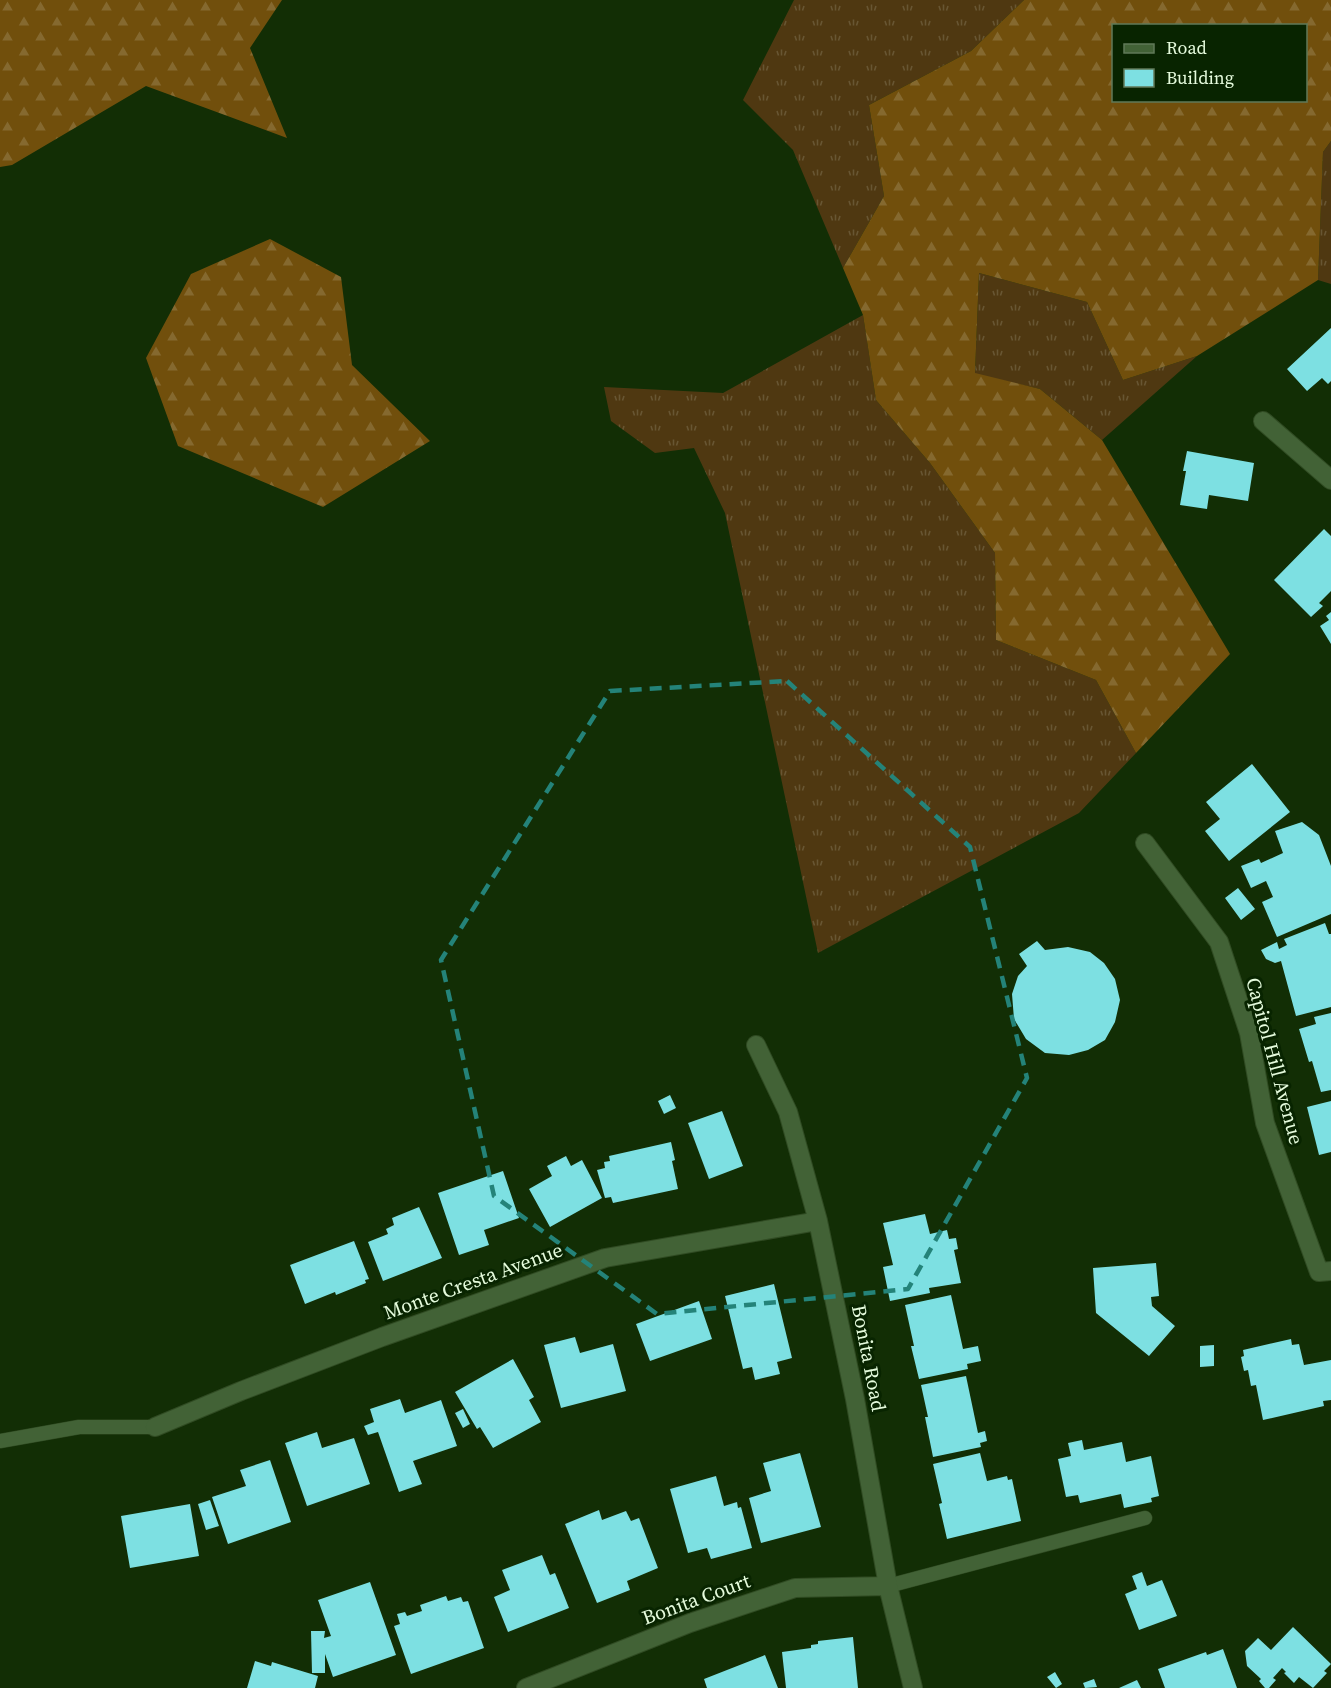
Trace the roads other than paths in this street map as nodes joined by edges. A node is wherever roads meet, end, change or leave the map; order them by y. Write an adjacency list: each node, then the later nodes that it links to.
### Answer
1 (1263, 421): 2 (street)
2 (1331, 480)
3 (1145, 843): 6 (street, Capitol Hill Avenue)
4 (756, 1045): 5 (street, Bonita Road)
5 (818, 1221): 7 (street, Monte Cresta Avenue); 10 (street, Bonita Road)
6 (1325, 1272)
7 (155, 1427): 8 (lane)
8 (0, 1441)
9 (1145, 1518): 10 (lane)
10 (888, 1586): 11 (street, Bonita Court); 12 (street, Bonita Road)
11 (526, 1688)
12 (913, 1688)

